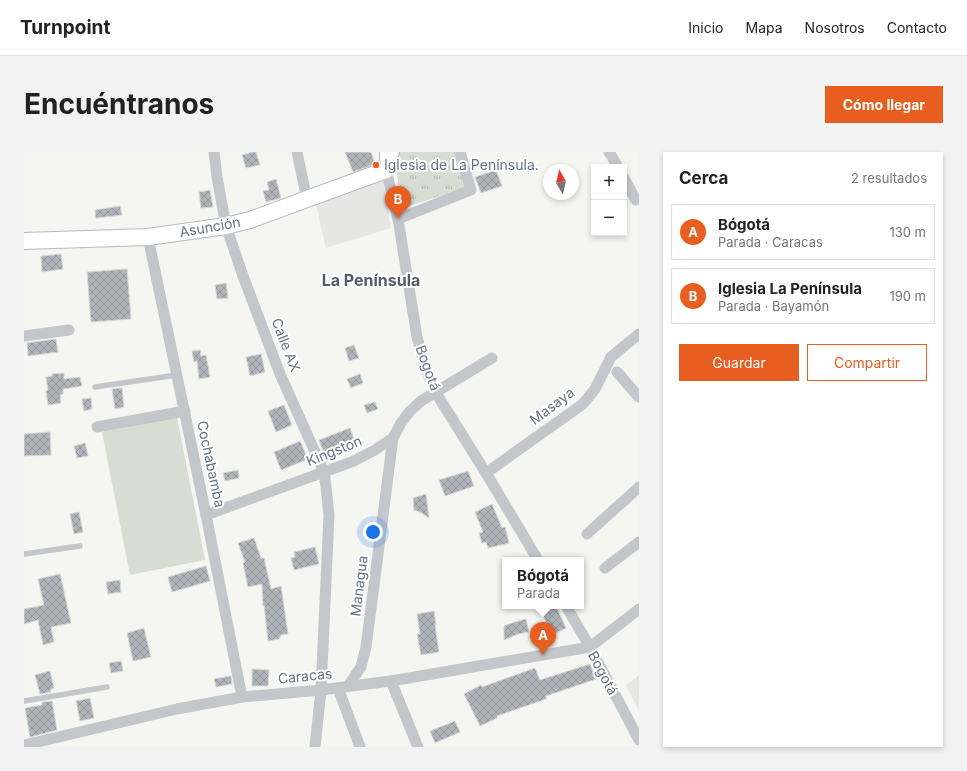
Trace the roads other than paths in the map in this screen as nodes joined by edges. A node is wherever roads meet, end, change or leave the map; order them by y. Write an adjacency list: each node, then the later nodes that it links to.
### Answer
1 (214, 152): 12 (street, Calle AX)
2 (297, 152): 9 (street)
3 (389, 152): 7 (street, Bogotá)
4 (460, 152): 11 (street)
5 (609, 152): 6 (street)
6 (616, 164)
7 (386, 170): 9 (street, Asunción); 11 (street, Bogotá)
8 (627, 184): 10 (street)
9 (307, 200): 12 (street, Asunción)
10 (636, 200)
11 (398, 219): 22 (street, Bogotá)
12 (226, 226): 13 (street, Asunción); 27 (street, Calle AX)
13 (148, 237): 14 (street, Asunción); 20 (street, Cochabamba)
14 (24, 242)
15 (69, 330): 17 (street)
16 (639, 334): 28 (street, Masaya)
17 (24, 336)
18 (492, 358): 22 (street, Kingston)
19 (617, 372): 23 (street)
20 (177, 375): 21 (lane); 24 (street, Cochabamba)
21 (95, 387)
22 (436, 393): 26 (street, Kingston); 28 (street, Bogotá)
23 (639, 397)
24 (185, 411): 25 (street); 30 (street, Cochabamba)
25 (97, 427)
26 (393, 438): 27 (street, Kingston); 42 (street, Managua)
27 (324, 472): 30 (street, Kingston); 43 (street, Calle AX)
28 (486, 473): 35 (street, Bogotá)
29 (639, 487): 31 (street)
30 (206, 515): 44 (street, Cochabamba)
31 (587, 534)
32 (639, 542): 36 (street)
33 (80, 546): 34 (lane)
34 (24, 554)
35 (536, 557)
36 (605, 568)
37 (568, 609): 39 (street, Bogotá)
38 (639, 609): 39 (street)
39 (590, 647): 40 (street, Caracas); 46 (street, Bogotá)
40 (391, 681): 42 (street, Caracas); 50 (street)
41 (107, 687): 45 (lane)
42 (343, 687): 43 (street, Caracas); 49 (street)
43 (321, 690): 44 (street, Caracas); 48 (street, Calle AX)
44 (242, 697): 47 (street, Caracas)
45 (24, 701)
46 (639, 740)
47 (25, 744)
48 (315, 747)
49 (360, 747)
50 (418, 747)

